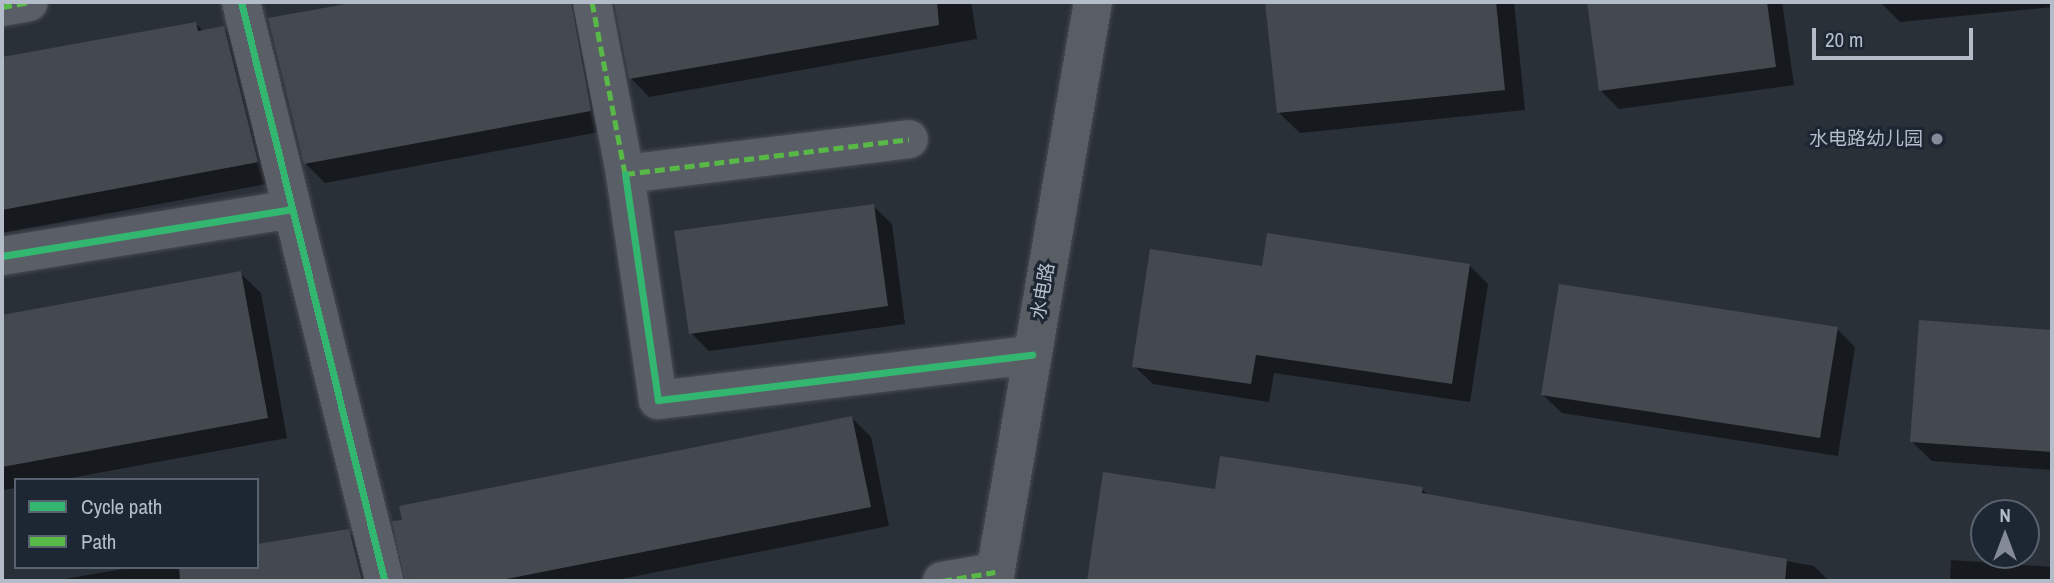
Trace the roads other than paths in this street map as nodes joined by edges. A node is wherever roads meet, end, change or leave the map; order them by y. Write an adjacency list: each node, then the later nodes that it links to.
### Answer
1 (29, 2): 5 (street)
2 (241, 2): 8 (street)
3 (592, 2): 7 (street)
4 (1093, 2): 10 (main road, 水电路)
5 (2, 6)
6 (909, 139): 7 (street)
7 (625, 174): 10 (street)
8 (292, 209): 9 (street); 12 (street)
9 (2, 256)
10 (1032, 355): 11 (main road, 水电路)
11 (994, 577): 13 (street)
12 (384, 579)
13 (942, 581)

